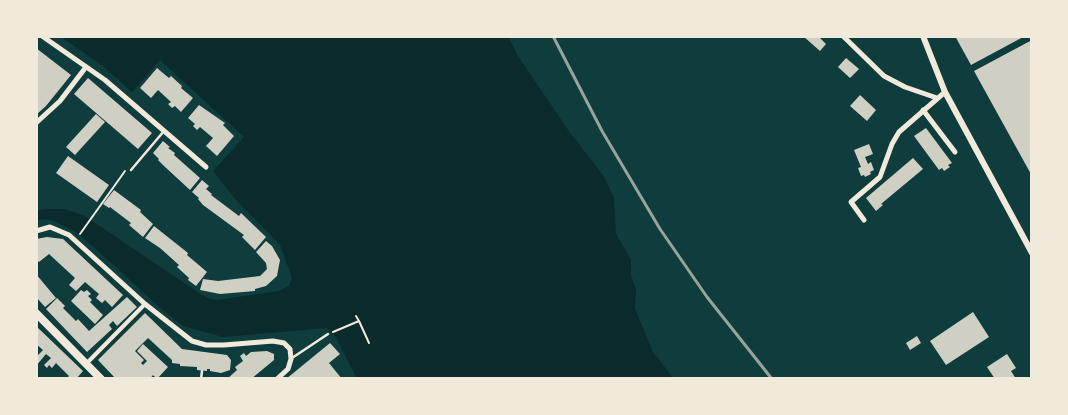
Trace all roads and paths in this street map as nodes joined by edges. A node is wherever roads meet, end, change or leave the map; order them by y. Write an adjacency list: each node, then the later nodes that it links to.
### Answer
1 (42, 36): 4 (street)
2 (843, 36): 6 (street)
3 (924, 36): 5 (street)
4 (86, 68): 8 (street); 9 (street)
5 (945, 92): 6 (street); 16 (street)
6 (937, 98): 7 (street)
7 (923, 110): 10 (street); 13 (street)
8 (36, 123)
9 (164, 131): 11 (street); 12 (lane)
10 (955, 152)
11 (206, 167)
12 (130, 168): 15 (path)
13 (864, 220)
14 (36, 231): 17 (street)
15 (79, 235)
16 (1032, 253)
17 (145, 304): 23 (street); 26 (street)
18 (36, 313): 26 (main road)
19 (356, 316): 20 (path)
20 (359, 321): 21 (path); 22 (path)
21 (328, 334): 25 (lane)
22 (369, 343)
23 (206, 345): 24 (lane); 25 (street)
24 (205, 352)
25 (291, 359): 30 (street)
26 (86, 364): 28 (main road)
27 (202, 371): 29 (lane)
28 (101, 379)
29 (201, 379)
30 (277, 379)

